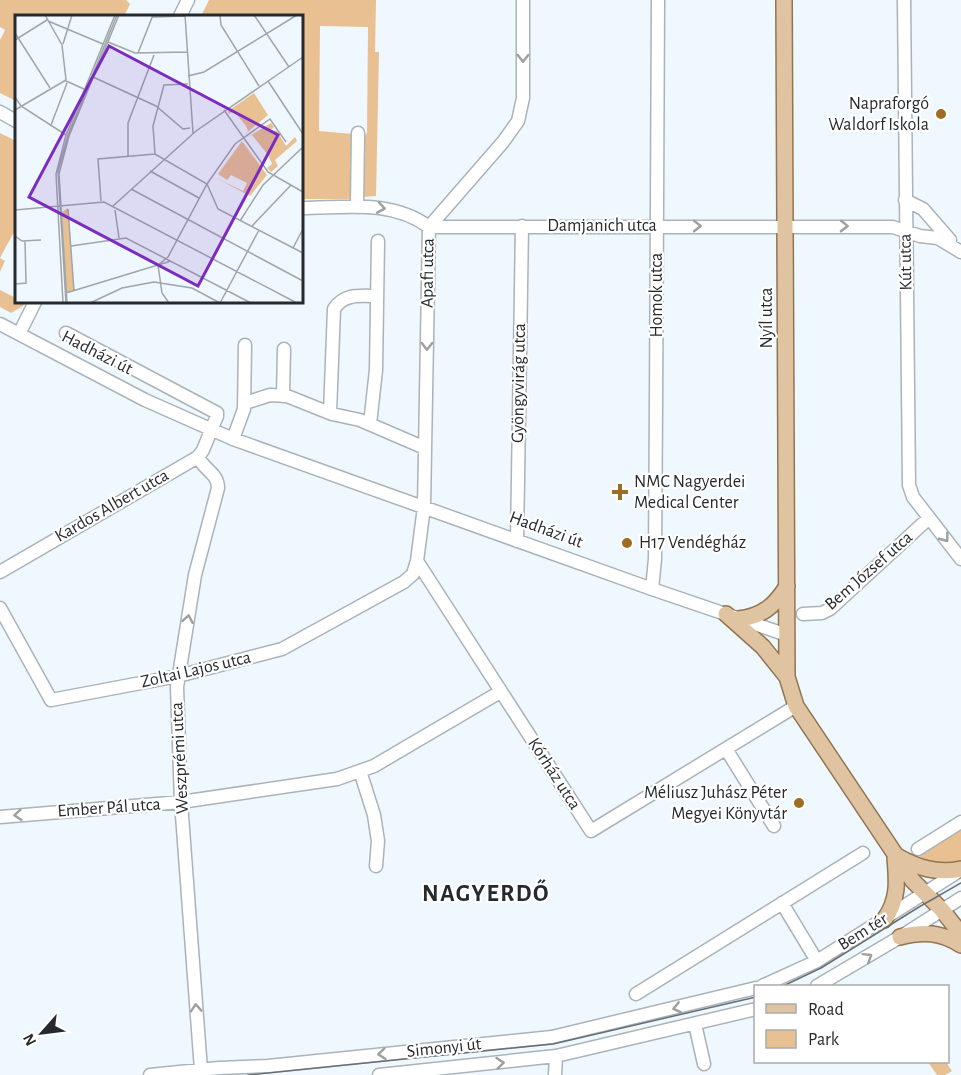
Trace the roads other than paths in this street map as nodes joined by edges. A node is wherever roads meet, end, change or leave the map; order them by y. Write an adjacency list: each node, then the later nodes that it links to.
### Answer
1 (189, 0): 6 (street)
2 (523, 0): 16 (street, Apafi utca, one-way to 16)
3 (658, 0): 15 (street, Homok utca)
4 (784, 0): 13 (main road, Nyíl utca)
5 (904, 0): 10 (street, Kút utca)
6 (181, 15)
7 (0, 112): 8 (street)
8 (15, 120)
9 (358, 133): 11 (street)
10 (905, 200): 17 (street, Kút utca); 19 (street)
11 (357, 206): 12 (street, Damjanich utca); 16 (street, Damjanich utca, one-way to 16)
12 (303, 208)
13 (786, 225): 15 (street, Damjanich utca, one-way to 13); 17 (street, Damjanich utca, one-way to 17); 41 (main road, Nyíl utca)
14 (522, 226): 15 (street, Damjanich utca); 16 (street, Damjanich utca); 37 (street, Gyöngyvirág utca)
15 (658, 226): 42 (street, Homok utca)
16 (429, 227): 33 (street, Apafi utca, one-way to 33)
17 (906, 230): 19 (street, Damjanich utca); 36 (street, Kút utca)
18 (378, 241): 20 (street)
19 (961, 252)
20 (377, 296): 29 (street); 30 (street)
21 (34, 303): 24 (street)
22 (0, 324): 24 (street, Hadházi út)
23 (66, 333): 31 (street)
24 (19, 334): 31 (street, Hadházi út)
25 (245, 345): 28 (street)
26 (284, 349): 27 (street)
27 (283, 396): 28 (street); 29 (street)
28 (245, 402): 32 (street)
29 (330, 413): 30 (street)
30 (370, 424): 33 (street)
31 (212, 430): 32 (street, Hadházi út); 34 (street)
32 (233, 439): 35 (street, Hadházi út)
33 (425, 448): 35 (street, Apafi utca)
34 (198, 457): 40 (street, Kardos Albert utca); 47 (street, Weszprémi utca, one-way to 34)
35 (424, 507): 37 (street, Hadházi út); 39 (street)
36 (929, 518): 38 (street, Kút utca, one-way to 38); 44 (street, Bem József utca)
37 (517, 541): 42 (street, Hadházi út)
38 (961, 559)
39 (417, 561): 47 (street, Zoltai Lajos utca); 49 (street, Kórház utca)
40 (0, 572)
41 (787, 586): 45 (main road); 46 (main road, Nyíl utca)
42 (652, 589): 45 (street, Hadházi út)
43 (0, 608): 47 (street, Zoltai Lajos utca)
44 (803, 614)
45 (732, 617): 46 (street, Hadházi út); 48 (main road)
46 (787, 635): 48 (main road)
47 (178, 676): 53 (street, Weszprémi utca)
48 (787, 677): 50 (main road)
49 (500, 692): 51 (street, Kórház utca); 52 (street, Ember Pál utca)
50 (796, 706): 51 (street, Kórház utca); 59 (main road)
51 (726, 749): 56 (street)
52 (360, 771): 53 (street, Ember Pál utca); 60 (street)
53 (181, 802): 54 (street, Ember Pál utca, one-way to 54); 79 (street, Weszprémi utca, one-way to 53)
54 (0, 817)
55 (961, 822): 57 (street)
56 (774, 826)
57 (918, 849)
58 (862, 853): 64 (street)
59 (894, 855): 61 (main road); 62 (main road); 66 (main road)
60 (376, 866)
61 (961, 869): 62 (street, Bem tér)
62 (925, 893): 65 (main road); 66 (street, Bem tér)
63 (961, 897): 65 (street, Bem tér)
64 (782, 903): 70 (street); 74 (street)
65 (942, 910): 67 (main road); 68 (street, Bem tér)
66 (884, 920): 70 (street, Bem tér)
67 (961, 934)
68 (900, 937): 69 (main road); 72 (street, Bem tér, one-way to 68)
69 (961, 945)
70 (817, 961): 71 (street, Bem tér)
71 (766, 985)
72 (820, 985)
73 (754, 989): 79 (street, Simonyi út, one-way to 79)
74 (636, 994)
75 (754, 1009): 76 (street, Simonyi út)
76 (695, 1024): 77 (street, Simonyi út); 78 (street)
77 (556, 1056): 81 (street, Simonyi út, one-way to 77); 82 (street)
78 (704, 1064)
79 (201, 1070): 80 (street, Simonyi út)
80 (150, 1075)
81 (379, 1075)
82 (555, 1075)

